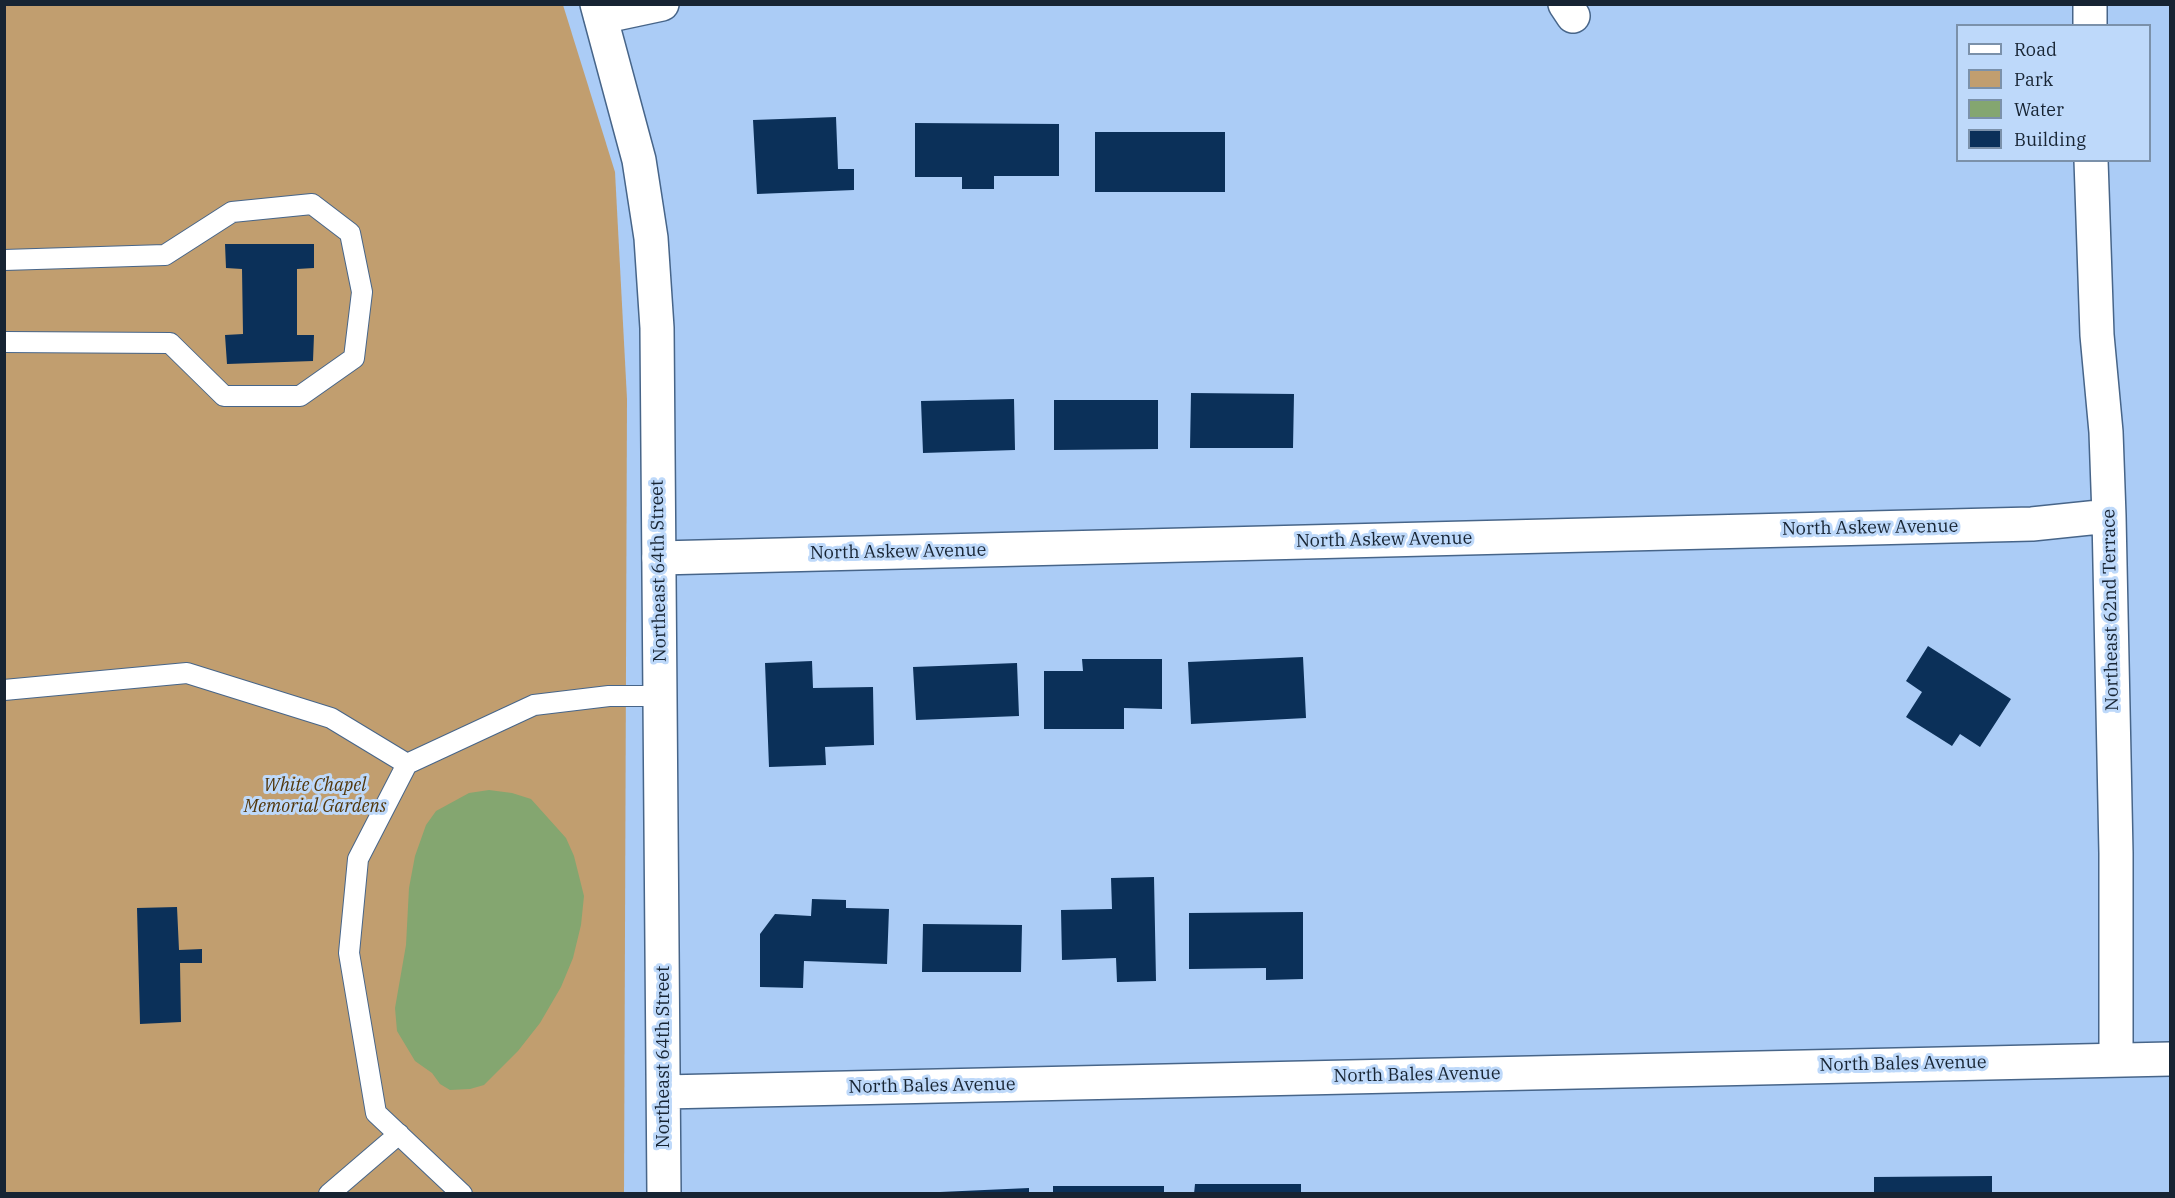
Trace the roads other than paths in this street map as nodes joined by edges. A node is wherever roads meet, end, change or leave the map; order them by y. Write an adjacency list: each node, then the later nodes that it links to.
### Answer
1 (662, 4): 3 (street, Northeast 64th Street)
2 (2090, 4): 4 (street)
3 (599, 11): 9 (street, Northeast 64th Street)
4 (2090, 24)
5 (2091, 162): 8 (street, Northeast 62nd Terrace)
6 (4, 260): 7 (lane)
7 (4, 342)
8 (2109, 516): 9 (street, North Askew Avenue); 13 (street, Northeast 62nd Terrace)
9 (659, 558): 11 (street, Northeast 64th Street)
10 (4, 690): 12 (lane)
11 (660, 696): 12 (lane); 15 (street, Northeast 64th Street)
12 (407, 764): 16 (lane)
13 (2116, 1059): 14 (street, North Bales Avenue); 15 (street, North Bales Avenue)
14 (2170, 1059)
15 (664, 1092): 19 (street, Northeast 64th Street)
16 (399, 1134): 17 (lane); 18 (lane)
17 (329, 1194)
18 (462, 1194)
19 (664, 1194)

